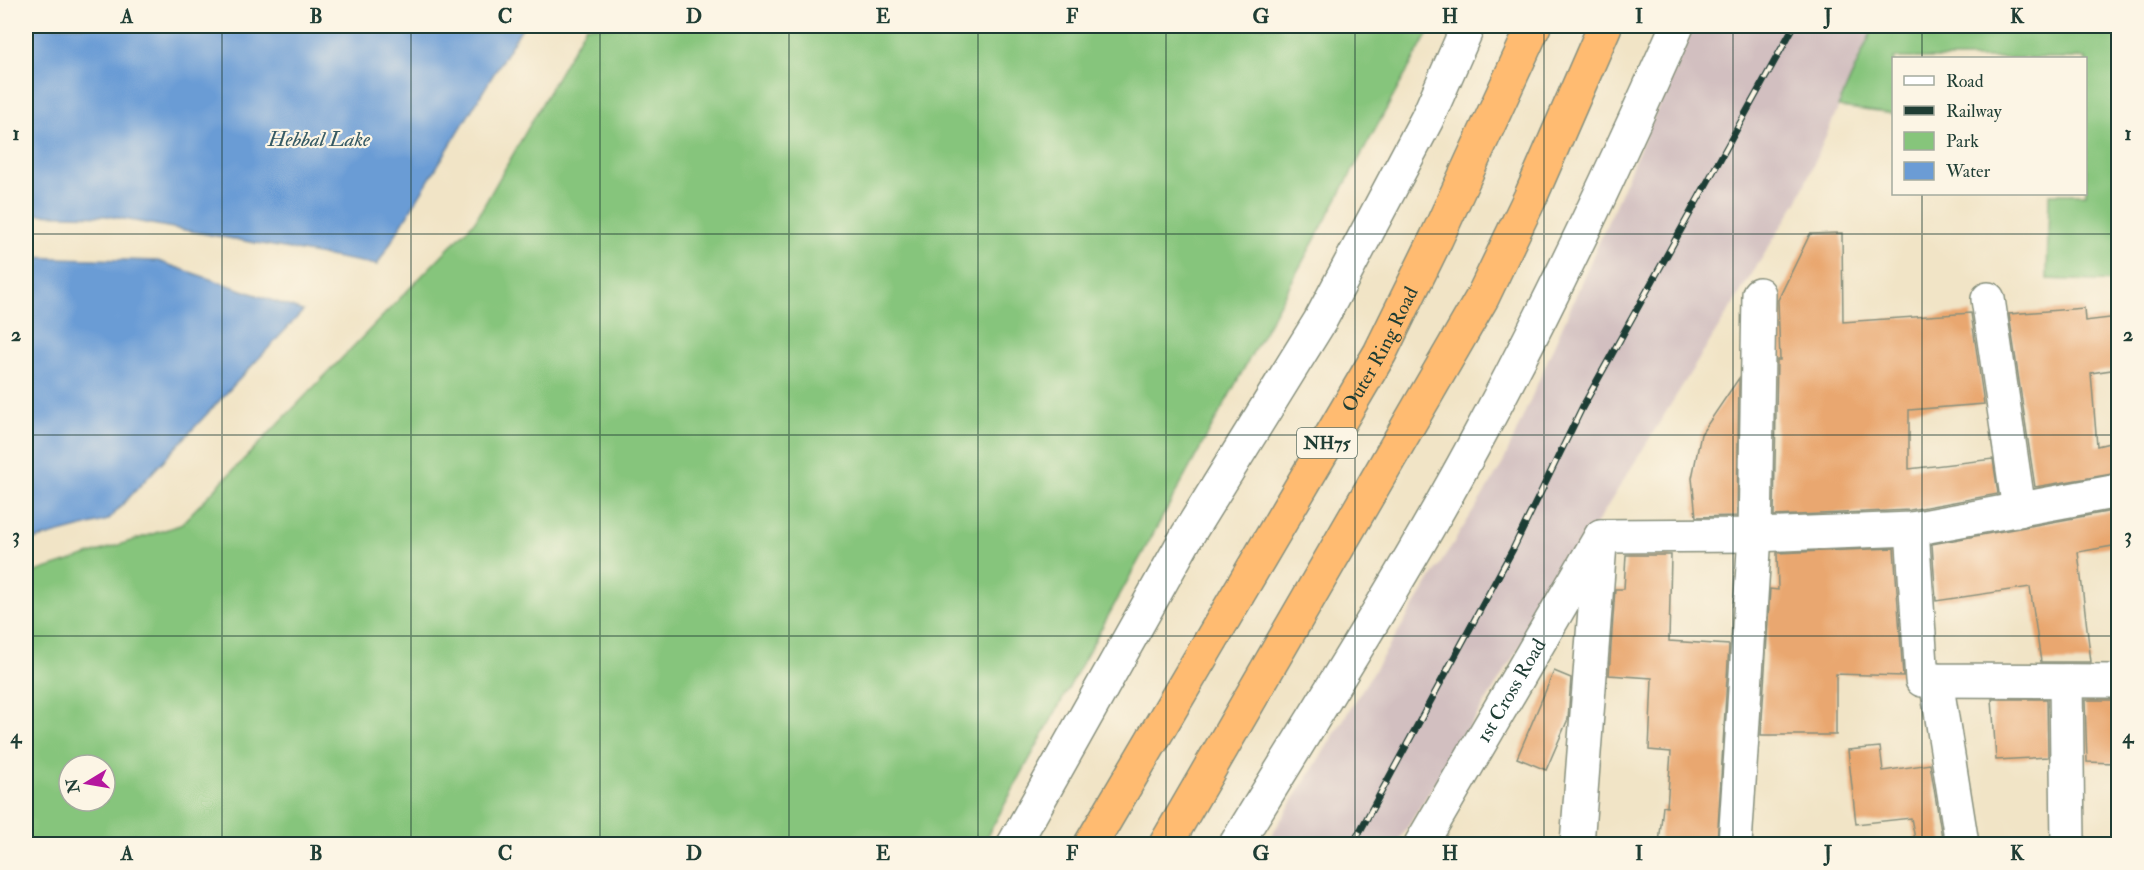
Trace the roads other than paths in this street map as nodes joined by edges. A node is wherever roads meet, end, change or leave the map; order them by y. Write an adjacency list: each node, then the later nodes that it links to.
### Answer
1 (1468, 26): 15 (street)
2 (1533, 26): 16 (highway, Outer Ring Road / NH75)
3 (1605, 26): 17 (highway, NH75)
4 (1677, 26): 18 (street)
5 (1759, 294): 10 (street)
6 (1988, 299): 8 (street)
7 (2118, 491): 8 (street)
8 (2019, 510): 9 (street)
9 (1912, 529): 10 (street); 12 (street)
10 (1755, 535): 11 (street); 21 (street)
11 (1601, 536): 19 (street, 1st Cross Road); 20 (street)
12 (1936, 680): 13 (street); 22 (street)
13 (2066, 681): 14 (street); 23 (street)
14 (2118, 681)
15 (1014, 844)
16 (1091, 844)
17 (1166, 844)
18 (1236, 844)
19 (1421, 844)
20 (1577, 844)
21 (1735, 844)
22 (1962, 844)
23 (2068, 844)

